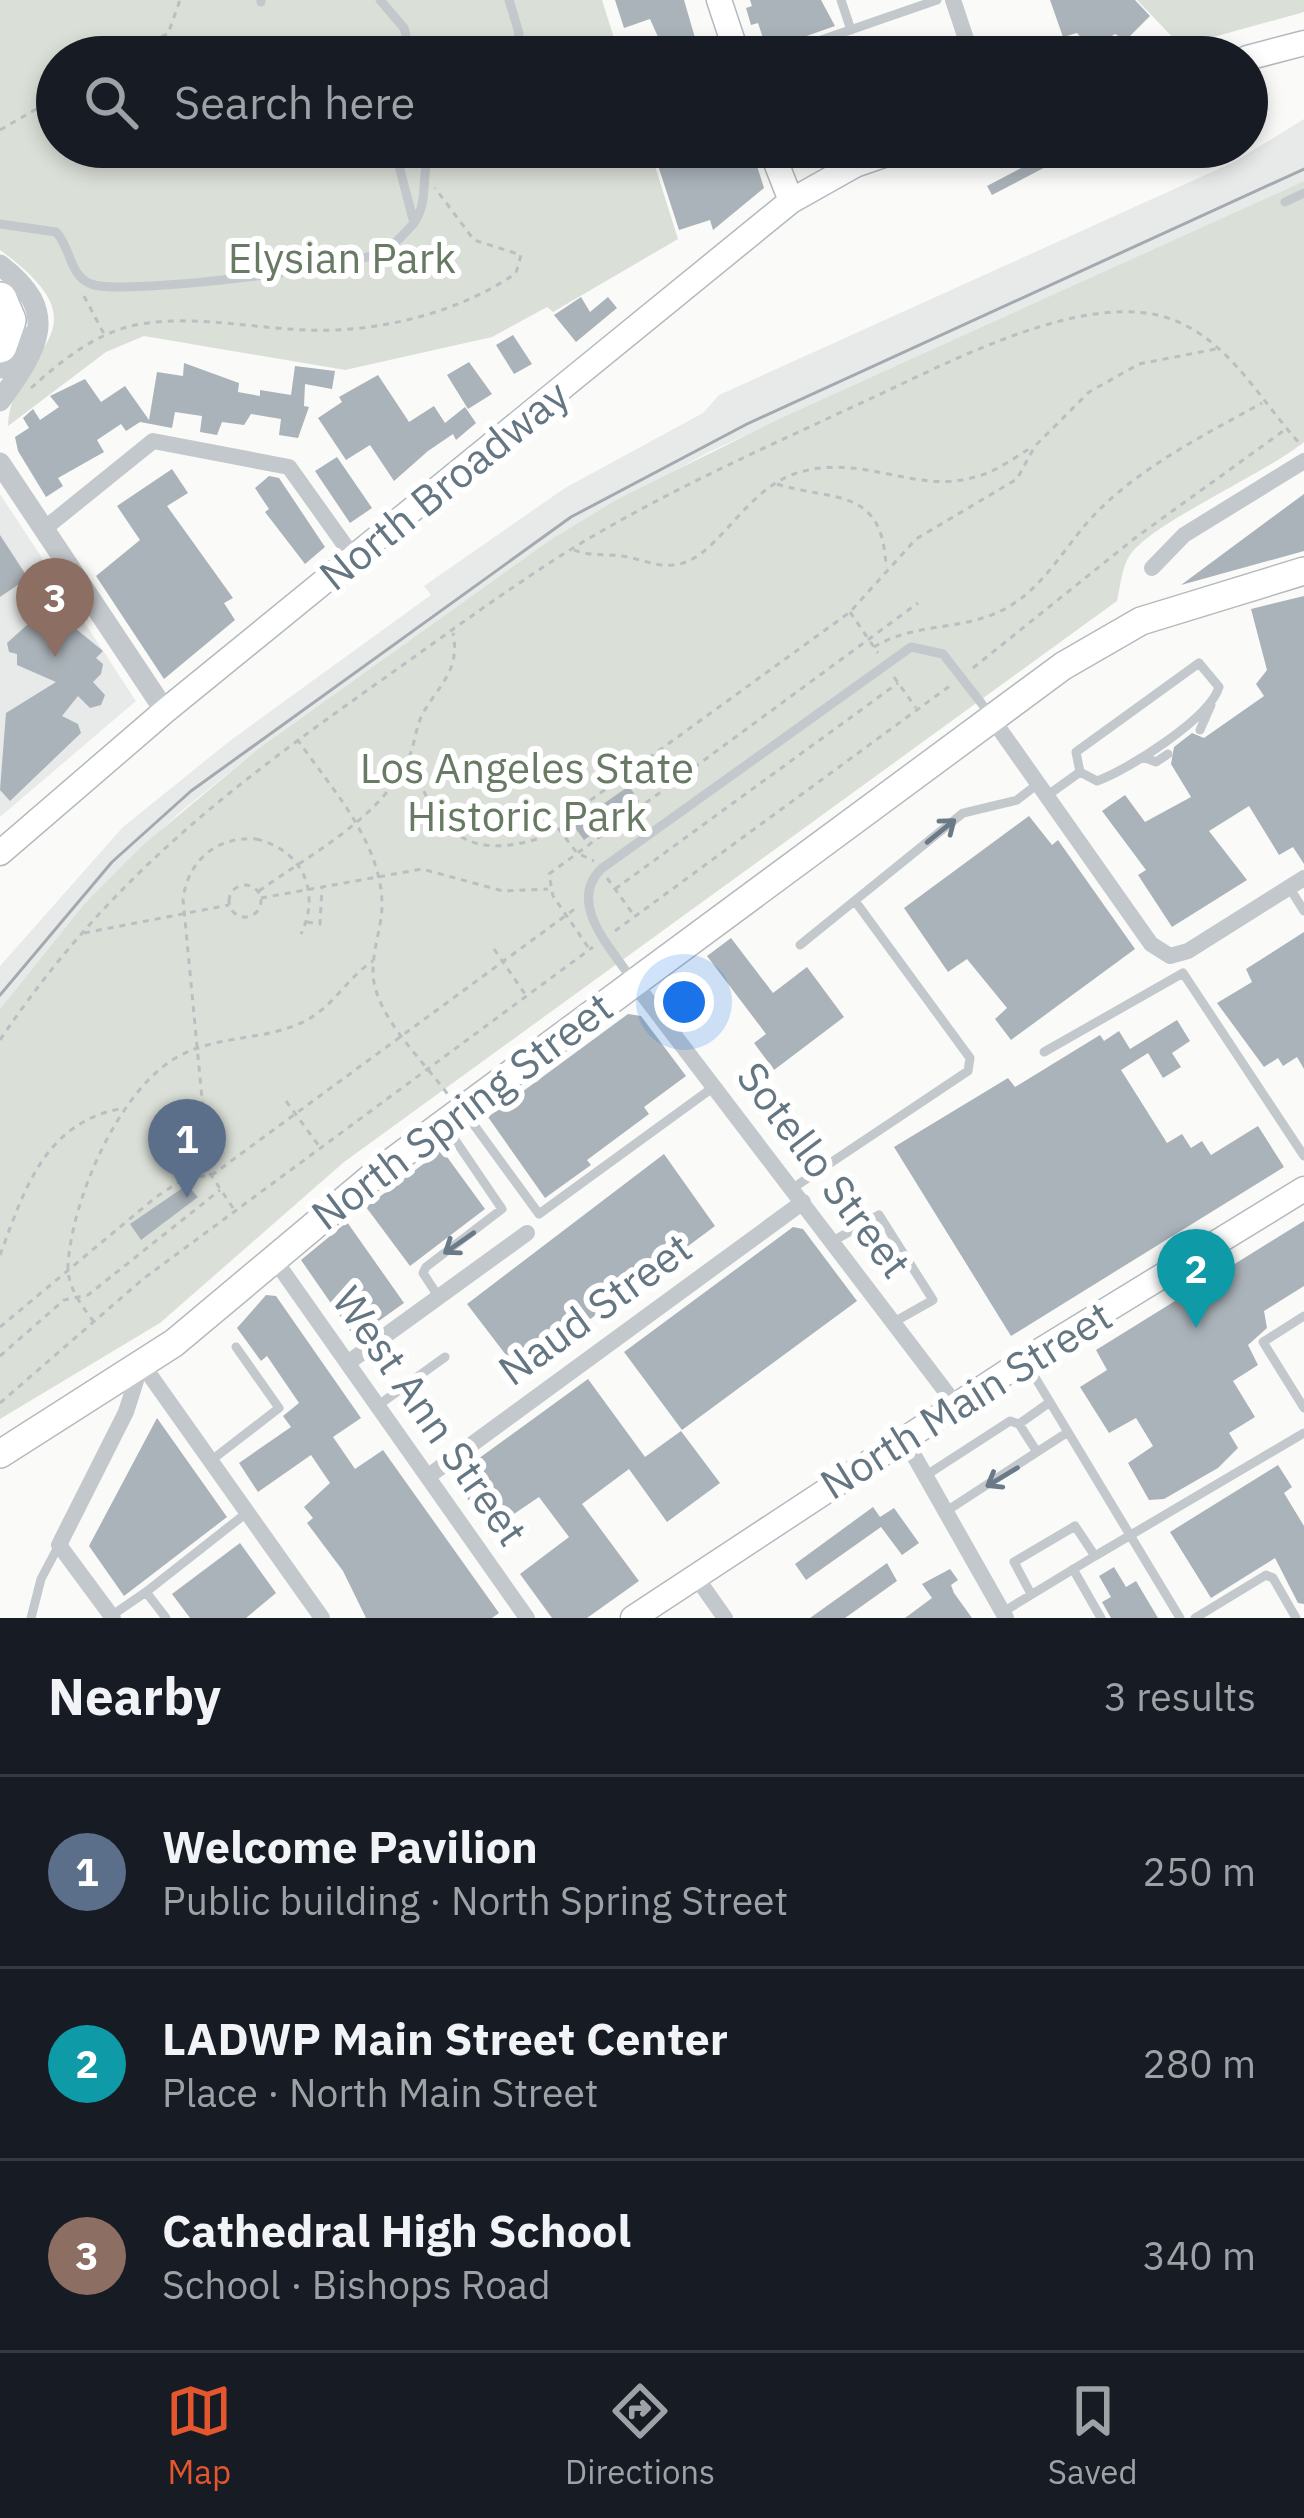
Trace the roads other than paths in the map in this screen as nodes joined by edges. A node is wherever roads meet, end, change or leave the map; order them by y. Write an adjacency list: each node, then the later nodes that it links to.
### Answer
1 (380, 0): 8 (lane)
2 (509, 0): 9 (lane)
3 (718, 0): 10 (main road)
4 (841, 0): 7 (lane)
5 (937, 0): 7 (lane)
6 (953, 0): 12 (street)
7 (851, 30): 11 (lane)
8 (406, 36)
9 (519, 36)
10 (731, 36)
11 (833, 36)
12 (965, 36)
13 (1304, 43): 14 (main road)
14 (1268, 52)
15 (399, 168): 23 (lane)
16 (425, 168): 23 (lane)
17 (778, 168): 20 (main road)
18 (850, 168): 20 (main road, North Broadway)
19 (1304, 193): 21 (lane)
20 (791, 201): 33 (main road, North Broadway)
21 (1285, 202)
22 (0, 224): 23 (lane)
23 (414, 224)
24 (0, 265): 29 (street)
25 (0, 280): 28 (street)
26 (0, 299): 27 (highway)
27 (0, 346)
28 (0, 368)
29 (0, 401)
30 (1304, 461): 34 (street)
31 (0, 463): 32 (street)
32 (44, 529): 33 (street); 37 (street)
33 (355, 558): 37 (main road, North Broadway)
34 (1152, 568)
35 (1304, 571): 38 (main road, North Spring Street)
36 (1210, 705): 39 (lane); 41 (lane); 42 (lane)
37 (165, 711): 44 (main road, North Broadway)
38 (991, 717): 43 (street); 49 (main road, North Spring Street); 49 (lane)
39 (1200, 730)
40 (1168, 754): 41 (lane)
41 (1143, 757): 42 (lane)
42 (1080, 772): 43 (lane)
43 (1043, 789): 45 (street); 46 (lane, one-way to 43)
44 (0, 853)
45 (1297, 882): 47 (lane)
46 (855, 901): 48 (lane); 55 (lane)
47 (1304, 911)
48 (800, 945)
49 (633, 981): 51 (street, Sotello Street); 53 (main road, North Spring Street)
50 (1044, 1052): 54 (lane)
51 (715, 1086): 53 (lane); 57 (street, Sotello Street)
52 (771, 1097): 55 (lane)
53 (456, 1115): 60 (main road, North Spring Street); 61 (lane, one-way to 61)
54 (1304, 1156)
55 (823, 1169): 57 (lane)
56 (1304, 1189): 66 (main road, North Main Street)
57 (798, 1195): 59 (street, Sotello Street); 80 (street, Naud Street)
58 (526, 1233): 61 (street)
59 (833, 1241): 63 (street, Sotello Street); 63 (lane)
60 (272, 1256): 67 (street, West Ann Street); 68 (main road, North Spring Street)
61 (439, 1297): 67 (street)
62 (1304, 1316): 72 (lane)
63 (894, 1322): 71 (street, Sotello Street)
64 (236, 1347): 79 (lane)
65 (445, 1357): 70 (lane)
66 (1024, 1360): 69 (lane); 71 (main road, North Main Street)
67 (349, 1362): 70 (street, West Ann Street)
68 (142, 1364): 77 (main road, North Spring Street); 79 (street); 85 (street)
69 (1050, 1402): 73 (lane); 74 (lane)
70 (380, 1404): 80 (street, West Ann Street)
71 (956, 1405): 76 (main road, North Main Street)
72 (1304, 1408)
73 (1019, 1424): 78 (lane); 81 (lane)
74 (1068, 1432): 78 (lane); 84 (lane)
75 (1304, 1433): 84 (lane)
76 (904, 1438): 81 (street); 88 (main road, North Main Street)
77 (0, 1454)
78 (1036, 1455): 83 (lane, one-way to 83)
79 (213, 1459): 82 (street)
80 (430, 1474): 96 (street, West Ann Street)
81 (925, 1476): 83 (street)
82 (249, 1511): 89 (lane); 95 (street)
83 (945, 1512): 91 (street)
84 (1130, 1535): 86 (lane); 100 (lane)
85 (59, 1545): 92 (street); 93 (lane)
86 (1095, 1556): 87 (lane); 90 (lane)
87 (1073, 1569): 90 (lane); 99 (lane)
88 (694, 1574): 97 (main road, North Main Street); 98 (street)
89 (146, 1592): 92 (lane); 94 (lane)
90 (1031, 1594): 91 (lane)
91 (1004, 1615)
92 (112, 1617)
93 (31, 1618)
94 (166, 1618)
95 (322, 1618)
96 (527, 1618)
97 (633, 1618)
98 (725, 1618)
99 (1101, 1618)
100 (1180, 1618)
101 (1195, 1618): 102 (lane)
102 (1296, 1618)

